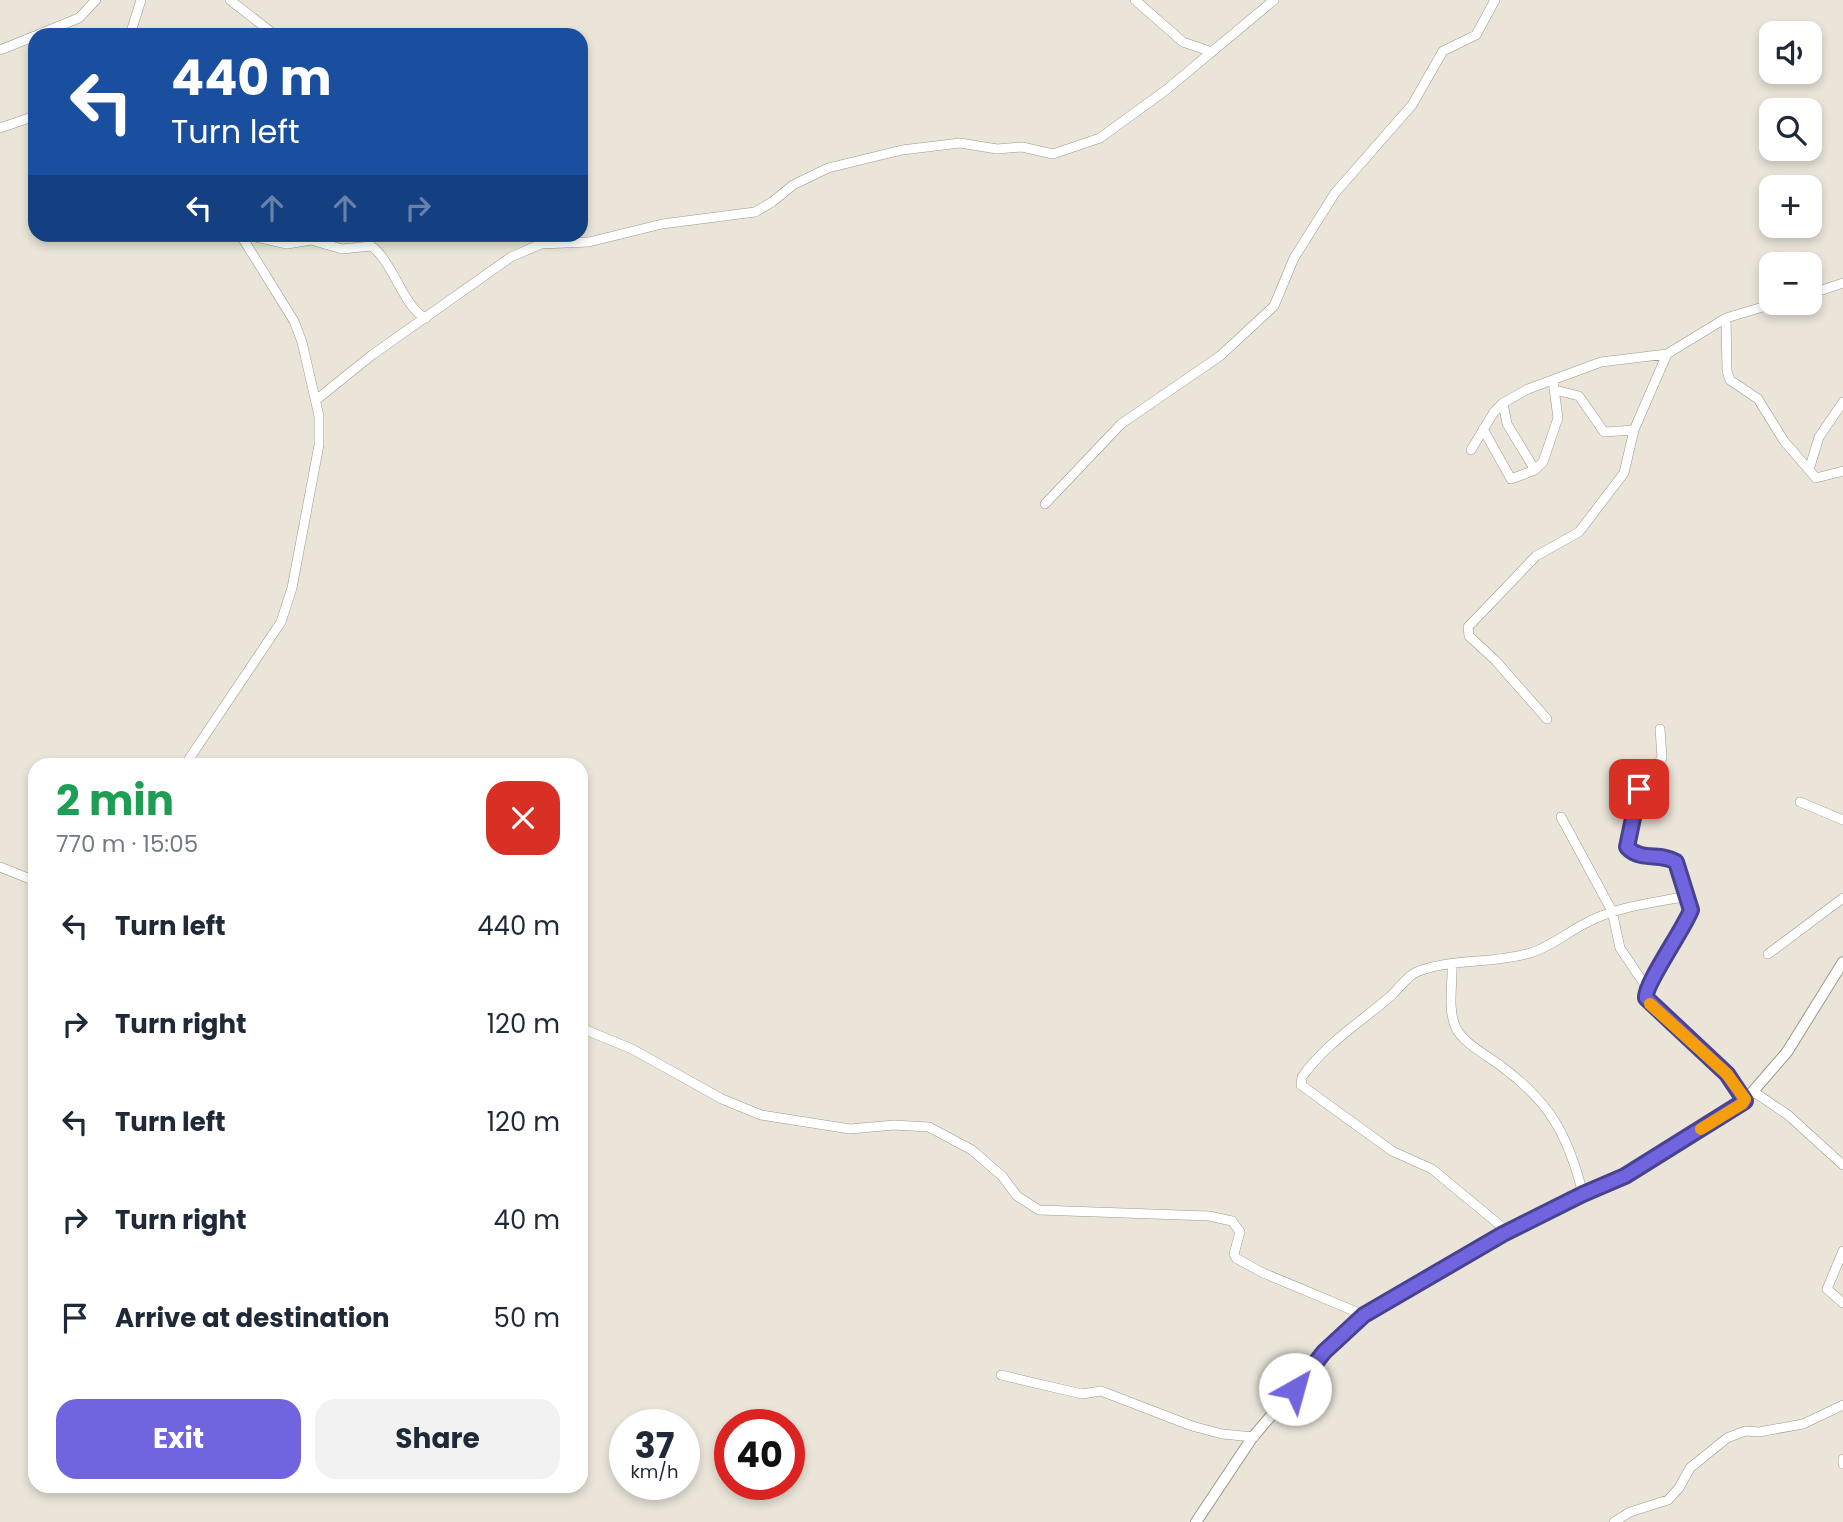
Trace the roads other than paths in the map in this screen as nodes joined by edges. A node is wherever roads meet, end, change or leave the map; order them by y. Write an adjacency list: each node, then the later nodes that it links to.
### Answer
1 (96, 0): 7 (street)
2 (141, 0): 8 (street)
3 (230, 0): 9 (street)
4 (1135, 0): 12 (street)
5 (1274, 0): 12 (street)
6 (1495, 0): 35 (street)
7 (54, 28)
8 (132, 28)
9 (266, 28)
10 (28, 39): 11 (street)
11 (0, 51)
12 (1212, 52): 22 (street)
13 (28, 118): 14 (street)
14 (0, 128)
15 (246, 242): 26 (street)
16 (278, 242): 17 (street)
17 (299, 242)
18 (317, 242): 22 (street)
19 (1843, 283): 20 (street)
20 (1822, 290)
21 (1759, 308): 23 (street)
22 (426, 318): 26 (street)
23 (1726, 318): 24 (street); 33 (street)
24 (1667, 354): 25 (street); 30 (street)
25 (1554, 385): 28 (street); 30 (street); 32 (street)
26 (316, 400): 38 (street)
27 (1843, 402): 33 (street)
28 (1503, 403): 29 (street); 32 (street)
29 (1483, 429): 31 (street); 32 (street)
30 (1634, 430): 36 (street)
31 (1471, 450)
32 (1535, 470)
33 (1809, 470): 34 (street)
34 (1843, 471)
35 (1045, 504)
36 (1547, 719)
37 (1660, 729): 44 (street)
38 (191, 758)
39 (1800, 803): 41 (street)
40 (1561, 817): 46 (street)
41 (1843, 820)
42 (0, 867): 43 (street)
43 (28, 878)
44 (1688, 896): 46 (street); 50 (street)
45 (1843, 898): 47 (street)
46 (1612, 911): 49 (street); 50 (street)
47 (1768, 954)
48 (1843, 962): 52 (street)
49 (1452, 964): 55 (street); 56 (street)
50 (1647, 988): 53 (street)
51 (588, 1031): 59 (street)
52 (1754, 1092): 53 (street); 54 (street)
53 (1745, 1101): 55 (street)
54 (1843, 1164)
55 (1583, 1194): 56 (street)
56 (1507, 1231): 59 (street)
57 (1843, 1251): 58 (street)
58 (1843, 1303)
59 (1364, 1315): 62 (street)
60 (1001, 1375): 62 (street)
61 (1843, 1405): 66 (street)
62 (1254, 1437): 65 (street)
63 (1843, 1459): 64 (street)
64 (1843, 1464)
65 (1196, 1522)
66 (1614, 1522)

